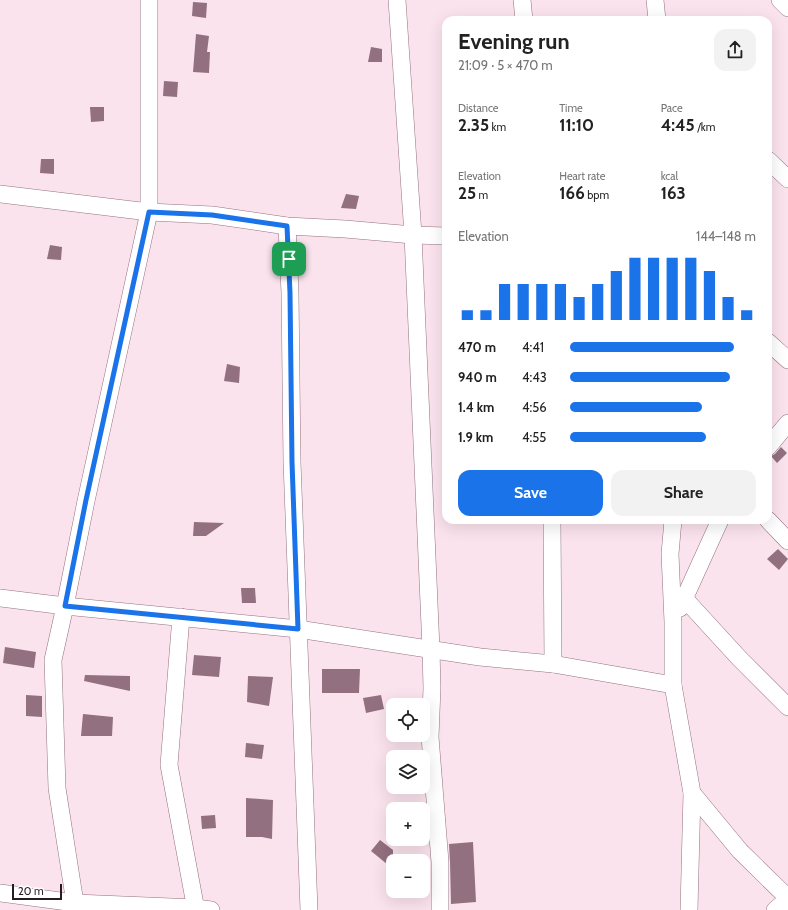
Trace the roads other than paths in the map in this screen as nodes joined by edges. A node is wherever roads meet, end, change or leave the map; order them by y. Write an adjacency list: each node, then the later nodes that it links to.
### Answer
1 (149, 0): 12 (street)
2 (397, 0): 14 (street)
3 (522, 0): 7 (street)
4 (655, 0): 8 (street)
5 (780, 0): 6 (street)
6 (788, 8)
7 (524, 16)
8 (657, 16)
9 (772, 164): 10 (street)
10 (788, 179)
11 (0, 194): 12 (street)
12 (149, 212): 13 (street); 27 (street)
13 (287, 226): 14 (street); 30 (street)
14 (413, 235): 15 (street); 31 (street)
15 (442, 236)
16 (772, 346): 17 (street)
17 (788, 360)
18 (788, 423): 19 (street)
19 (772, 442)
20 (552, 524): 32 (street)
21 (673, 524): 29 (street)
22 (718, 524): 26 (street)
23 (772, 524): 24 (street)
24 (788, 541)
25 (0, 598): 27 (street)
26 (684, 598): 29 (street); 34 (street)
27 (65, 606): 28 (street); 38 (street)
28 (182, 617): 30 (street); 39 (street)
29 (673, 622): 33 (street)
30 (298, 629): 31 (street); 40 (street)
31 (431, 649): 32 (street); 41 (street)
32 (553, 664): 33 (street)
33 (673, 685): 35 (street)
34 (788, 707)
35 (692, 793): 37 (street); 42 (street)
36 (0, 893): 38 (street)
37 (788, 898): 43 (street)
38 (76, 906): 39 (street)
39 (201, 909)
40 (309, 910)
41 (440, 910)
42 (689, 910)
43 (775, 910)

